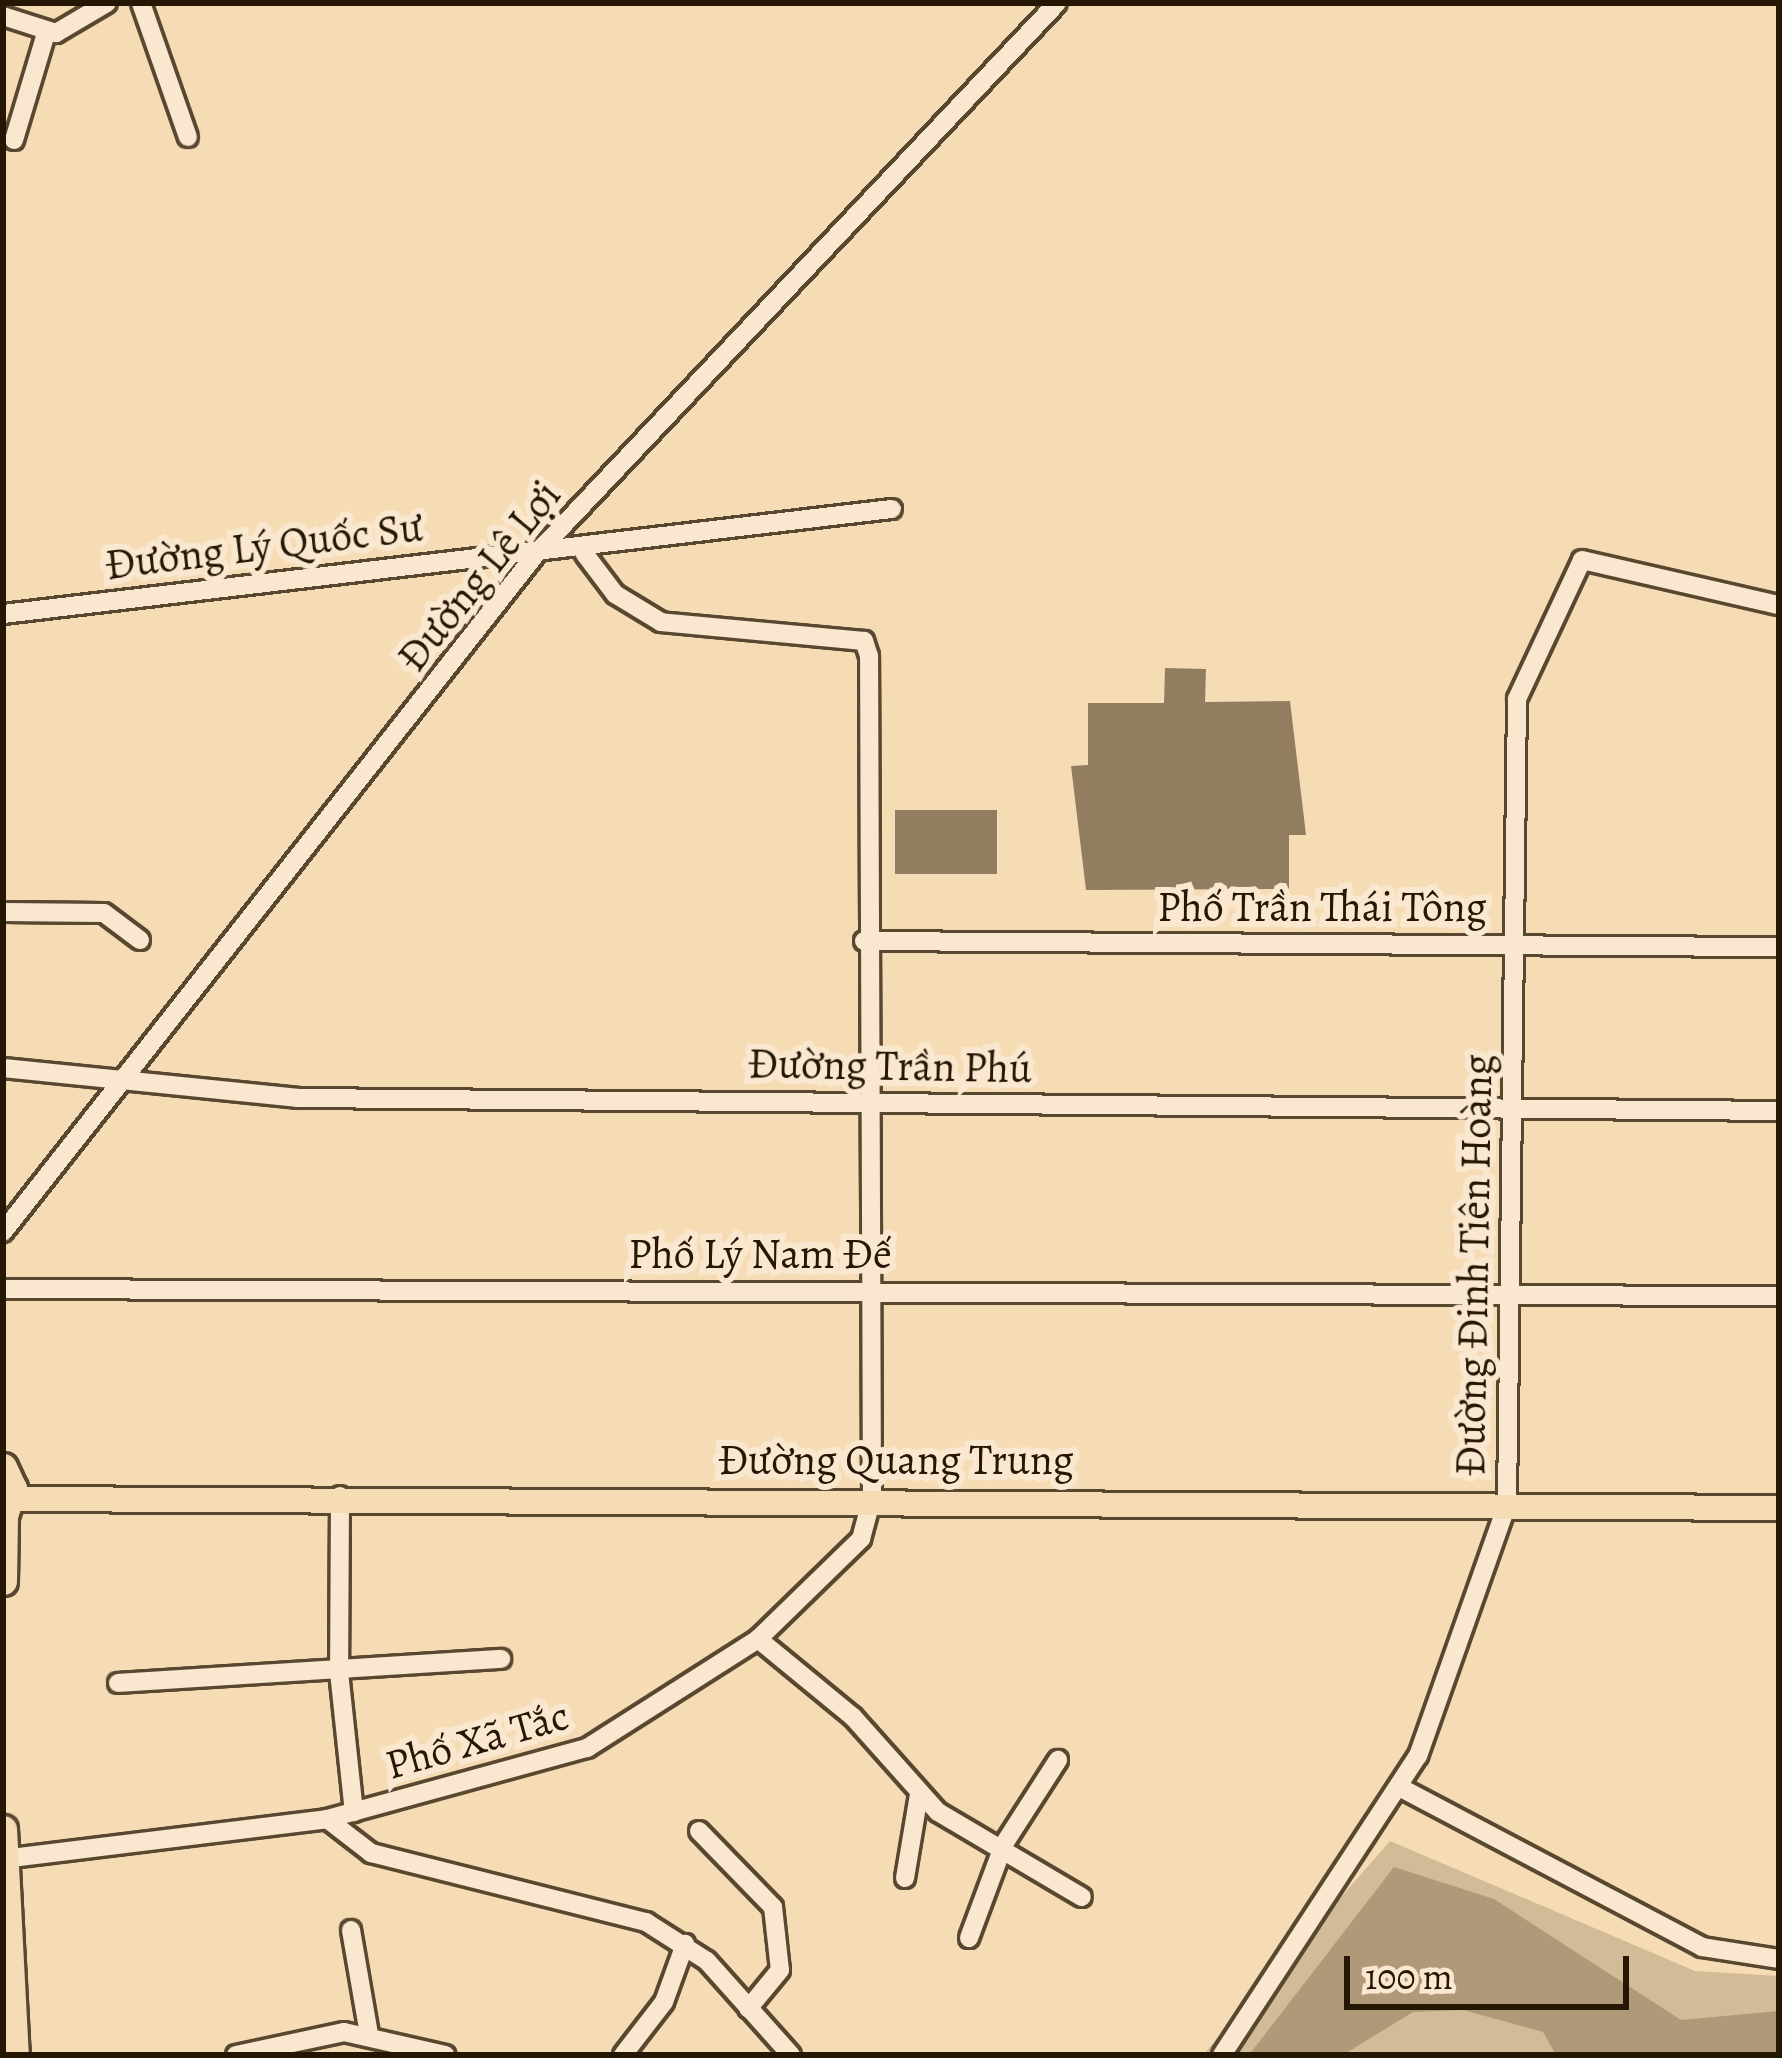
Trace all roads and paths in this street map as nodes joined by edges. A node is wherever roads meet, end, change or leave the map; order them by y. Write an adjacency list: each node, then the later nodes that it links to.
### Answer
1 (107, 3): 5 (street)
2 (141, 3): 6 (street)
3 (1057, 3): 10 (street, Đường Lê Lợi)
4 (3, 16): 5 (street)
5 (46, 33): 7 (street)
6 (188, 137)
7 (14, 140)
8 (892, 508): 9 (street, Đường Lý Quốc Sư)
9 (584, 553): 10 (street, Đường Lý Quốc Sư); 15 (street)
10 (536, 554): 12 (street, Đường Lý Quốc Sư); 19 (street, Đường Lê Lợi)
11 (1779, 605): 16 (street, Đường Đinh Tiên Hoàng)
12 (3, 614)
13 (3, 912): 14 (street)
14 (140, 940)
15 (864, 941): 16 (street, Phố Trần Thái Tông); 20 (street)
16 (1511, 944): 17 (street, Phố Trần Thái Tông); 21 (street, Đường Đinh Tiên Hoàng)
17 (1779, 947)
18 (3, 1068): 19 (street, Đường Trần Phú)
19 (129, 1084): 20 (street, Đường Trần Phú); 23 (street, Đường Lê Lợi)
20 (865, 1102): 21 (street, Đường Trần Phú); 25 (street)
21 (1514, 1109): 22 (street, Đường Trần Phú); 27 (street, Đường Đinh Tiên Hoàng)
22 (1779, 1111)
23 (3, 1232)
24 (3, 1289): 25 (street, Phố Lý Nam Đế)
25 (867, 1290): 27 (street, Phố Lý Nam Đế); 30 (street)
26 (1779, 1296): 27 (street, Phố Lý Nam Đế)
27 (1517, 1298): 31 (street, Đường Đinh Tiên Hoàng)
28 (3, 1467): 33 (highway)
29 (340, 1496): 30 (main road, Đường Quang Trung); 33 (main road, Đường Quang Trung); 37 (street)
30 (872, 1498): 31 (main road, Đường Quang Trung); 35 (street, Phố Xã Tắc)
31 (1507, 1504): 32 (main road, Đường Quang Trung); 40 (street, Đường Đinh Tiên Hoàng)
32 (1779, 1508)
33 (7, 1512): 34 (highway)
34 (3, 1581)
35 (758, 1639): 41 (street); 42 (street, Phố Xã Tắc)
36 (501, 1659): 37 (street)
37 (339, 1672): 38 (street); 42 (street)
38 (118, 1683)
39 (1058, 1760): 46 (street)
40 (1399, 1786): 53 (street); 61 (street, Đường Đinh Tiên Hoàng)
41 (920, 1794): 46 (street); 48 (street)
42 (355, 1812): 43 (street, Phố Xã Tắc)
43 (327, 1820): 47 (street, Phố Xã Tắc); 52 (street)
44 (3, 1828): 47 (highway)
45 (699, 1831): 54 (street)
46 (1004, 1844): 49 (street); 51 (street)
47 (4, 1859): 56 (highway)
48 (905, 1878)
49 (1082, 1897)
50 (351, 1930): 55 (street)
51 (969, 1938)
52 (685, 1944): 54 (street); 59 (street)
53 (1779, 1959)
54 (748, 2009): 60 (street)
55 (369, 2034): 57 (street); 58 (street)
56 (15, 2055)
57 (236, 2055)
58 (445, 2055)
59 (623, 2055)
60 (791, 2055)
61 (1222, 2055)

